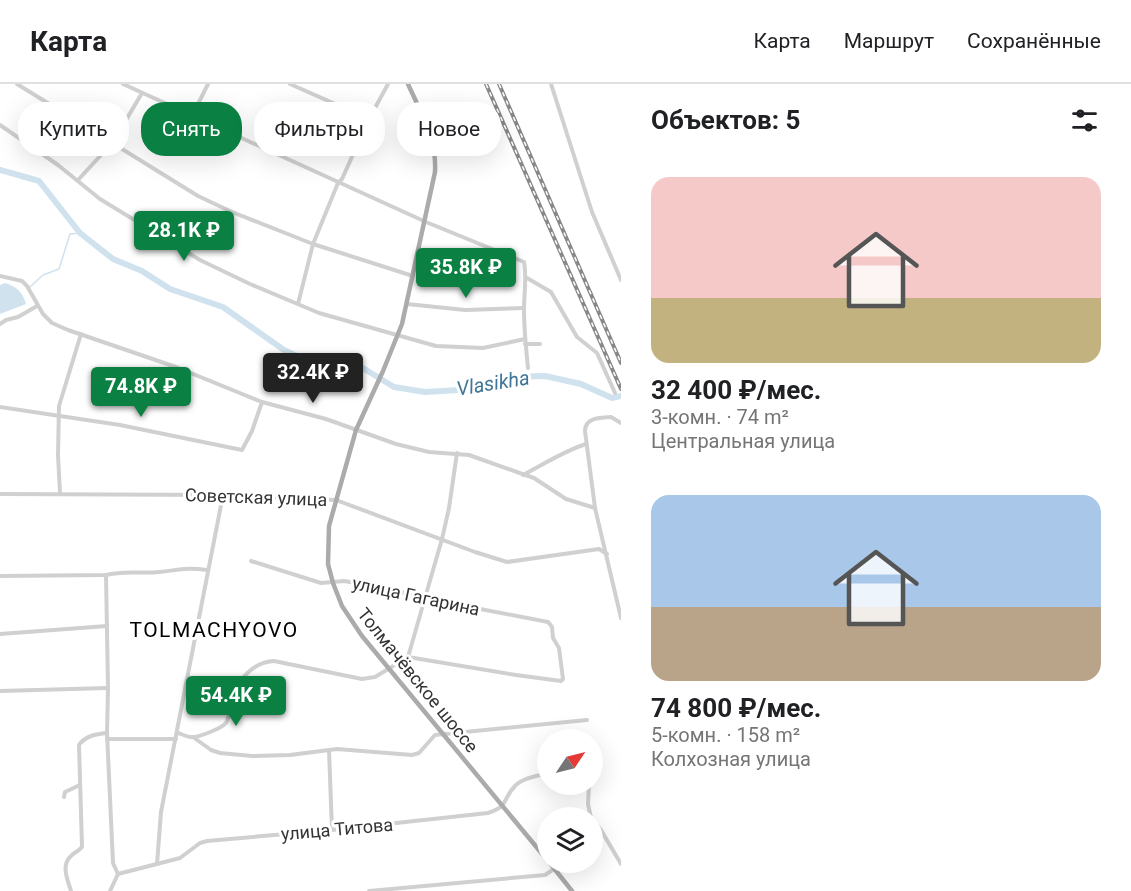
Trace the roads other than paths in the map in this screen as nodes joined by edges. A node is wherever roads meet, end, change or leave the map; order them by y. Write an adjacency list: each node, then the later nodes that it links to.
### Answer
1 (17, 84): 9 (street)
2 (123, 84): 8 (street)
3 (208, 84): 11 (street)
4 (290, 84): 12 (street)
5 (388, 84): 13 (street)
6 (408, 84): 22 (main road, Толмачёвское шоссе)
7 (551, 84): 27 (street)
8 (142, 93): 10 (street); 14 (street)
9 (47, 102)
10 (162, 102)
11 (199, 102)
12 (331, 102)
13 (378, 102)
14 (129, 115)
15 (0, 126): 20 (street)
16 (242, 139): 21 (street)
17 (129, 152): 23 (street)
18 (100, 156): 20 (street)
19 (352, 156): 21 (street)
20 (78, 180): 28 (street)
21 (338, 183): 22 (street); 23 (street)
22 (426, 222): 25 (main road, Толмачёвское шоссе); 26 (street)
23 (313, 244): 25 (street); 28 (street)
24 (0, 276): 30 (street)
25 (413, 276): 29 (main road, Толмачёвское шоссе)
26 (527, 278): 31 (street); 38 (street)
27 (621, 280)
28 (298, 304): 34 (street)
29 (407, 304): 31 (street); 34 (main road, Толмачёвское шоссе)
30 (37, 306): 32 (street); 33 (street)
31 (524, 308): 35 (street)
32 (0, 324)
33 (81, 334): 39 (street); 41 (street)
34 (398, 334): 35 (street); 43 (main road, Толмачёвское шоссе)
35 (525, 342): 36 (street); 37 (street)
36 (540, 344)
37 (528, 368)
38 (615, 393)
39 (262, 402): 41 (street); 43 (street)
40 (0, 407): 41 (street)
41 (58, 417): 47 (street)
42 (621, 423): 44 (street)
43 (356, 430): 45 (street); 50 (main road, Толмачёвское шоссе)
44 (586, 444): 46 (street); 51 (street)
45 (457, 453): 46 (street); 52 (street)
46 (523, 474): 51 (street)
47 (60, 493): 48 (street, Советская улица); 49 (street, Советская улица)
48 (0, 494)
49 (223, 495): 50 (street, Советская улица); 55 (street)
50 (336, 500): 52 (street, Советская улица); 58 (main road, Толмачёвское шоссе)
51 (595, 508): 53 (street)
52 (442, 540): 53 (street, Советская улица); 59 (street)
53 (607, 554): 60 (street)
54 (251, 561): 58 (street, улица Гагарина)
55 (207, 570): 56 (street); 69 (street)
56 (106, 575): 57 (street); 61 (street)
57 (0, 576)
58 (333, 583): 59 (street, улица Гагарина); 64 (main road, Толмачёвское шоссе)
59 (424, 600): 63 (street); 63 (street, улица Гагарина)
60 (621, 618)
61 (107, 626): 62 (street); 65 (street)
62 (0, 634)
63 (408, 657): 64 (street)
64 (389, 668): 70 (main road, Толмачёвское шоссе); 71 (street)
65 (108, 688): 66 (street); 68 (street)
66 (0, 691)
67 (587, 720): 70 (street)
68 (107, 733): 72 (street); 76 (street)
69 (178, 733): 71 (street); 73 (street)
70 (444, 734): 74 (street); 78 (main road, Толмачёвское шоссе)
71 (193, 737): 74 (street)
72 (107, 739): 73 (street); 86 (street)
73 (176, 739): 82 (street)
74 (329, 750): 79 (street)
75 (537, 776): 78 (street)
76 (80, 786): 77 (street); 87 (street)
77 (64, 797)
78 (503, 807): 79 (street, улица Титова); 81 (main road, Толмачёвское шоссе)
79 (332, 830): 82 (street, улица Титова)
80 (603, 832): 83 (street)
81 (537, 849)
82 (157, 864): 86 (street, улица Титова)
83 (621, 864)
84 (548, 873): 89 (street)
85 (557, 873): 90 (main road, Толмачёвское шоссе)
86 (118, 874): 88 (street)
87 (71, 891)
88 (110, 891)
89 (369, 891)
90 (572, 891)

